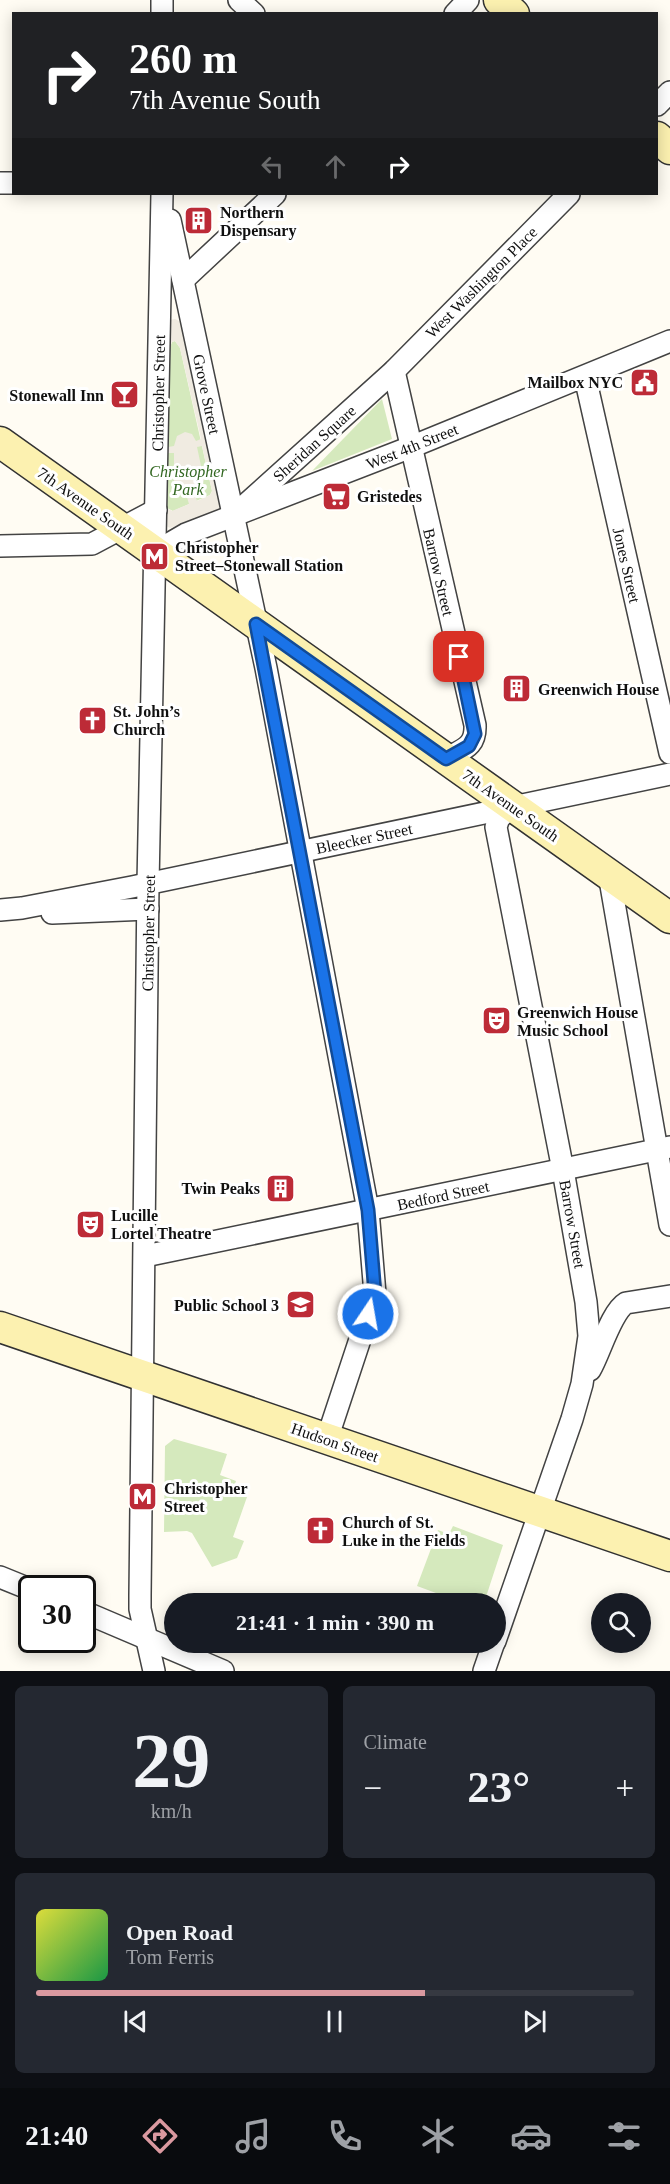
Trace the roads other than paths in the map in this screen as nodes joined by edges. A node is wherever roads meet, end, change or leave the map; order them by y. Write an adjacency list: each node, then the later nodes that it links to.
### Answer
1 (239, 0): 4 (street)
2 (468, 0): 5 (street)
3 (498, 0): 6 (main road)
4 (252, 12)
5 (457, 12)
6 (512, 12)
7 (670, 92): 8 (street)
8 (658, 104)
9 (658, 138): 10 (main road)
10 (670, 148)
11 (163, 195): 15 (street, Grove Street)
12 (163, 195): 21 (street, Christopher Street)
13 (274, 195): 15 (street)
14 (568, 195): 17 (street, West Washington Place)
15 (183, 280): 22 (street, Grove Street)
16 (670, 341): 18 (street, West 4th Street)
17 (394, 370): 20 (street, Barrow Street); 22 (street, Sheridan Square)
18 (585, 377): 20 (street, West 4th Street); 27 (street, Jones Street)
19 (0, 442): 23 (main road, 7th Avenue South)
20 (411, 447): 22 (street, West 4th Street); 28 (street, Barrow Street)
21 (156, 510): 23 (street); 25 (street, Christopher Street)
22 (233, 515): 25 (street, West 4th Street); 26 (street, Grove Street)
23 (122, 528): 24 (street); 25 (main road, 7th Avenue South)
24 (0, 546)
25 (155, 552): 26 (main road, 7th Avenue South); 33 (street, Christopher Street)
26 (256, 624): 28 (main road, 7th Avenue South); 31 (street, Grove Street)
27 (670, 753)
28 (446, 759): 30 (main road, 7th Avenue South)
29 (670, 774): 30 (street, Bleecker Street)
30 (513, 806): 31 (street, Bleecker Street); 32 (main road, 7th Avenue South); 39 (street, Barrow Street)
31 (299, 852): 33 (street, Bleecker Street); 40 (street, Grove Street)
32 (609, 874): 37 (main road, 7th Avenue South); 38 (street)
33 (148, 884): 34 (street, Bleecker Street); 35 (street, Christopher Street)
34 (22, 908): 35 (street, Bleecker Street); 36 (street, Bleecker Street)
35 (148, 909): 42 (street, Christopher Street)
36 (0, 910)
37 (670, 918)
38 (663, 1149): 39 (street, Bedford Street); 41 (street)
39 (563, 1170): 40 (street, Bedford Street); 46 (street, Barrow Street)
40 (368, 1210): 42 (street, Bedford Street); 47 (street, Grove Street)
41 (670, 1225)
42 (145, 1256): 45 (street, Christopher Street)
43 (670, 1296): 46 (street)
44 (0, 1327): 45 (main road, Hudson Street)
45 (144, 1376): 47 (main road, Hudson Street); 54 (street, Christopher Street)
46 (582, 1384): 48 (street, Barrow Street)
47 (327, 1439): 48 (main road, Hudson Street)
48 (541, 1512): 49 (main road, Hudson Street); 52 (street, Barrow Street)
49 (670, 1556)
50 (0, 1577): 51 (street)
51 (18, 1584)
52 (506, 1611)
53 (96, 1617): 54 (street)
54 (147, 1638): 56 (street, Christopher Street); 57 (street)
55 (491, 1653): 58 (street, Barrow Street)
56 (153, 1671)
57 (223, 1671)
58 (484, 1671)

